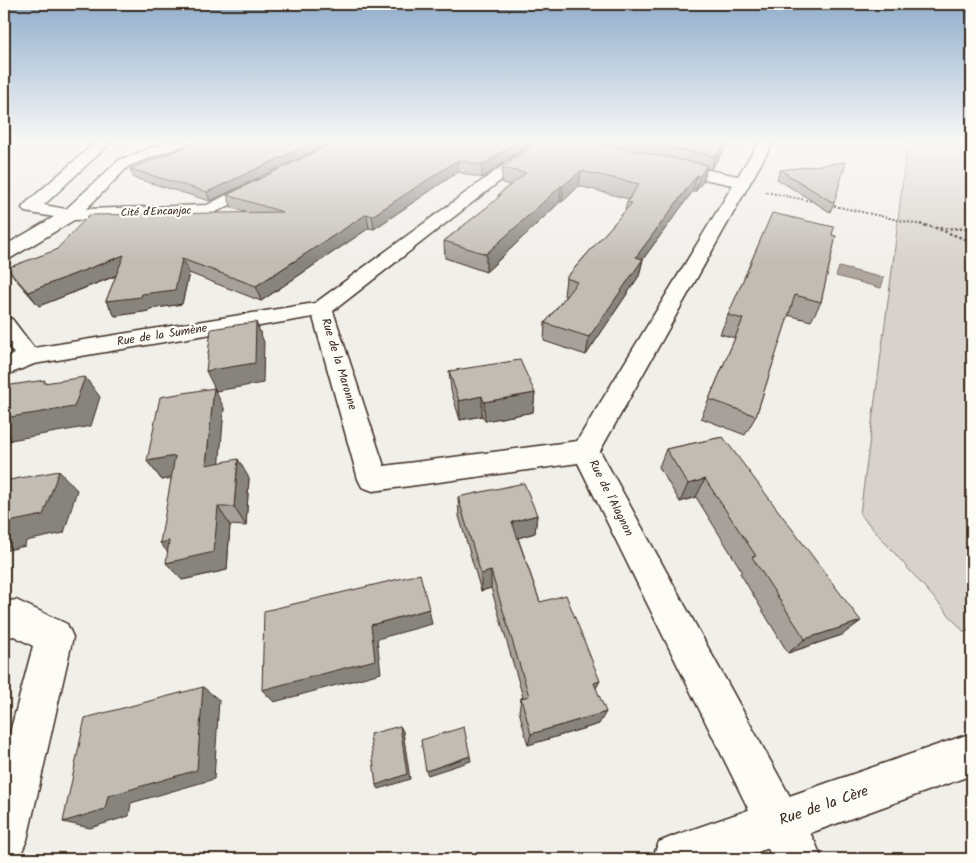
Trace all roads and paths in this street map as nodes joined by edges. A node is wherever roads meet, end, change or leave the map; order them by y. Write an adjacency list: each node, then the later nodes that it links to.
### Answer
1 (59, 182): 7 (street, Cité d'Encanjac)
2 (104, 182): 7 (street, Cité d'Encanjac)
3 (265, 182): 7 (street, Cité d'Encanjac)
4 (494, 182): 12 (street, Rue de la Maronne)
5 (734, 182): 6 (street)
6 (742, 184): 8 (path); 16 (street, Rue de l'Alagnon)
7 (70, 216): 11 (street, Cité d'Encanjac)
8 (936, 228): 9 (path); 10 (path)
9 (972, 229)
10 (972, 242)
11 (4, 254)
12 (322, 309): 14 (street, Rue de la Sumène); 16 (street, Rue de la Maronne)
13 (4, 324): 14 (street)
14 (28, 356): 15 (street, Rue de la Sumène)
15 (4, 368)
16 (586, 451): 20 (street, Rue de l'Alagnon)
17 (4, 620): 19 (street)
18 (972, 754): 20 (street, Rue de la Cère)
19 (4, 840)
20 (788, 840): 21 (street, Rue de la Cère)
21 (676, 859)

